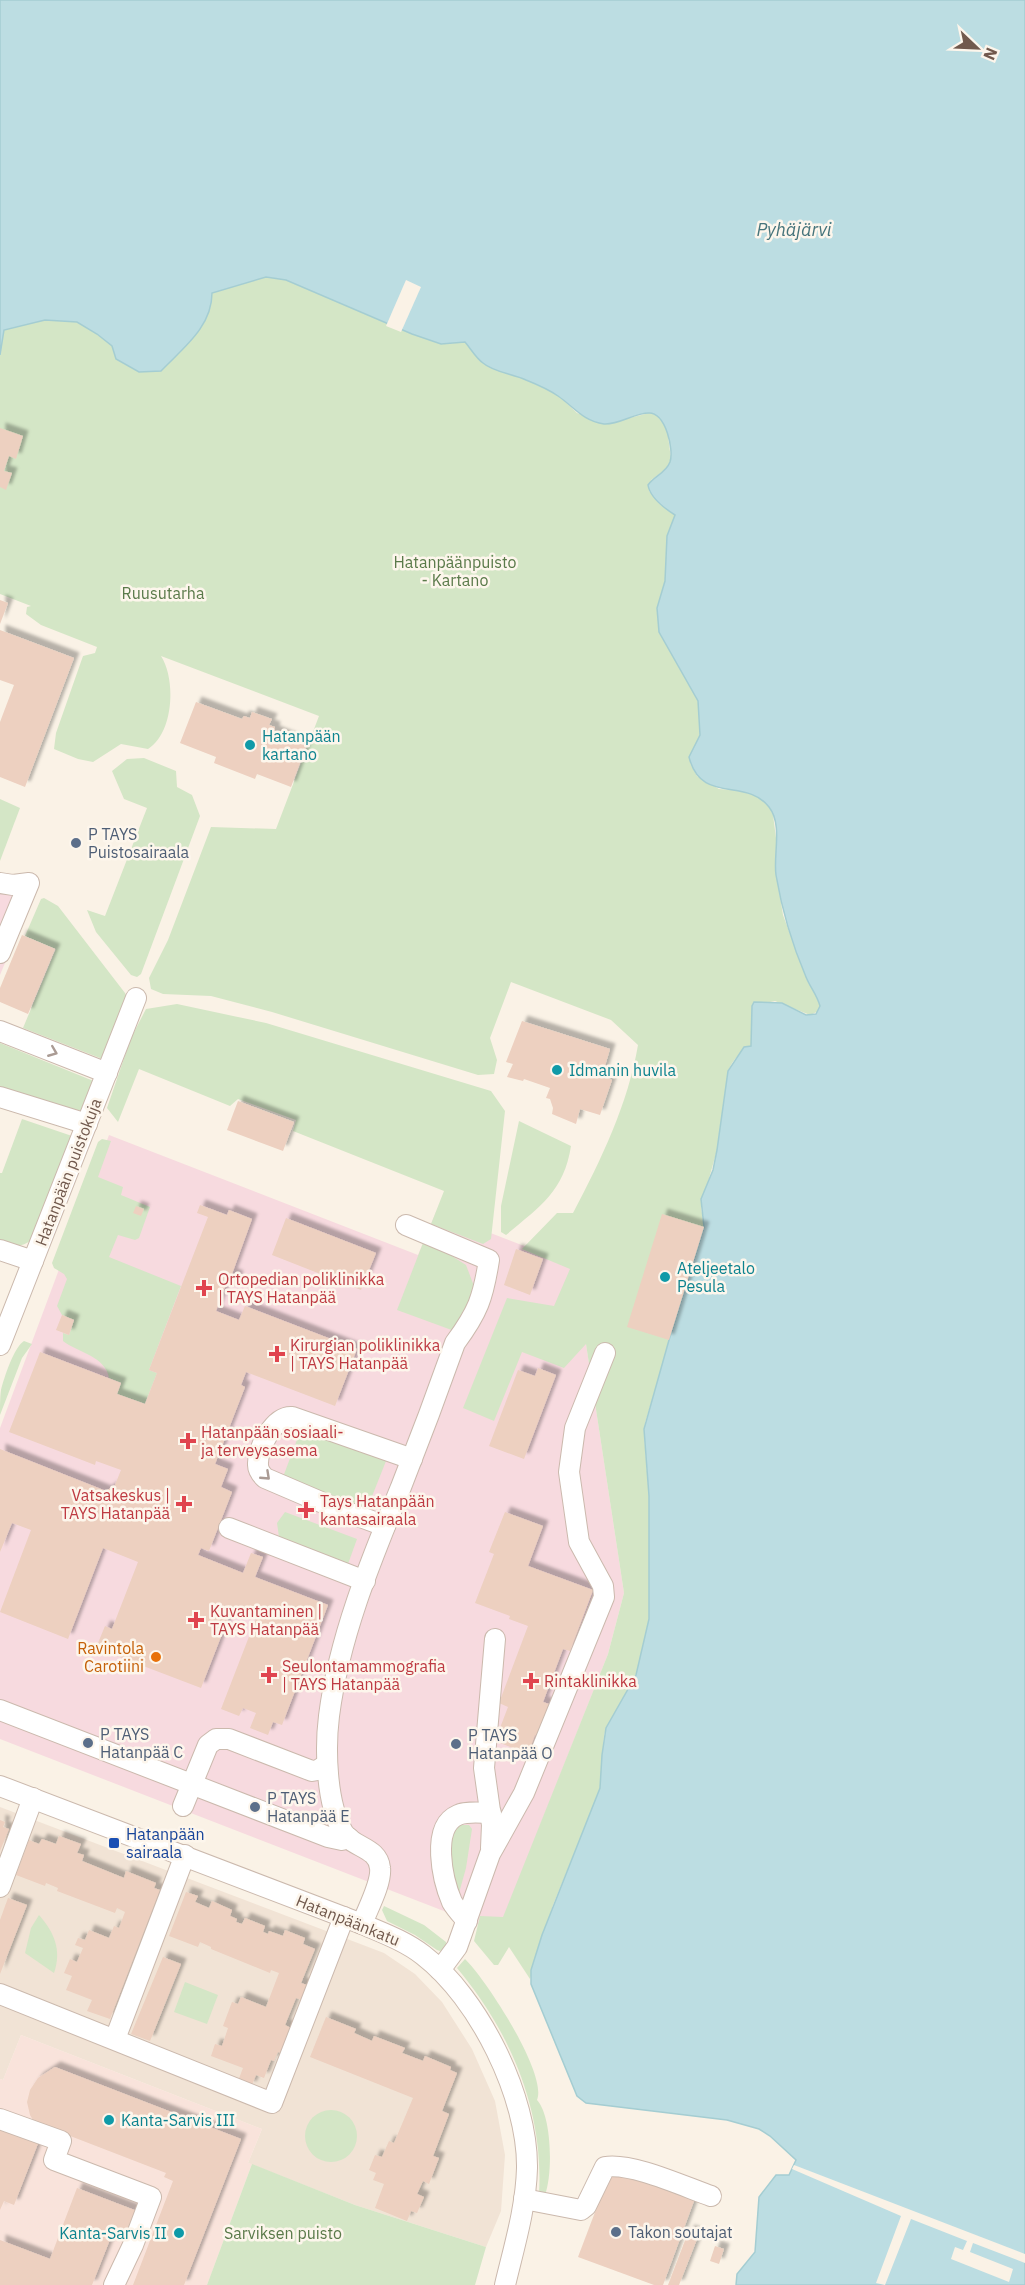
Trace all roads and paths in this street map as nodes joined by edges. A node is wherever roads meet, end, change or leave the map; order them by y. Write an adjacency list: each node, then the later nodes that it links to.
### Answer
1 (0, 883): 2 (street)
2 (0, 953)
3 (136, 998): 5 (street, Hatanpään puistokuja)
4 (0, 1031): 5 (street, one-way to 5)
5 (106, 1073): 7 (street, Hatanpään puistokuja)
6 (0, 1097): 7 (street)
7 (87, 1124): 10 (street, Hatanpään puistokuja)
8 (406, 1225): 13 (street)
9 (0, 1250): 10 (street)
10 (33, 1261): 11 (street, Hatanpään puistokuja)
11 (0, 1345)
12 (605, 1353): 26 (street)
13 (412, 1459): 14 (street); 14 (street, one-way to 14)
14 (385, 1526): 16 (street)
15 (229, 1528): 16 (street)
16 (364, 1581): 19 (street)
17 (495, 1639): 24 (street)
18 (0, 1710): 20 (street)
19 (326, 1765): 20 (street); 25 (street)
20 (191, 1785): 23 (street); 25 (street)
21 (0, 1786): 22 (street, Hatanpäänkatu)
22 (33, 1798): 27 (street, Hatanpäänkatu); 28 (street)
23 (183, 1806)
24 (491, 1813): 26 (street); 30 (street)
25 (349, 1838): 29 (street)
26 (490, 1854): 30 (street)
27 (185, 1855): 29 (street, Hatanpäänkatu); 33 (street)
28 (0, 1887)
29 (353, 1920): 31 (street, Hatanpäänkatu); 33 (street)
30 (467, 1921): 31 (street)
31 (440, 1970): 36 (street, Hatanpäänkatu)
32 (0, 1994): 33 (street)
33 (115, 2039)
34 (0, 2119): 37 (street)
35 (711, 2196): 36 (street)
36 (524, 2199): 38 (street, Hatanpäänkatu)
37 (114, 2285)
38 (504, 2285)

